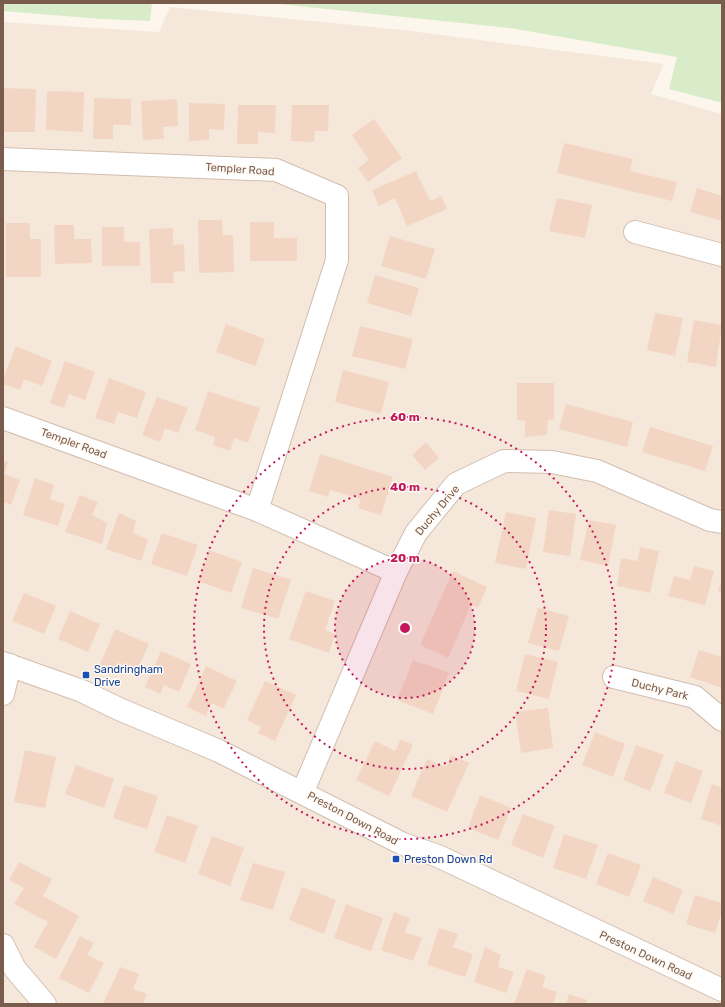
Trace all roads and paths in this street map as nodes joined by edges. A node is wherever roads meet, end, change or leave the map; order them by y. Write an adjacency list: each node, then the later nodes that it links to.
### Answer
1 (3, 159): 5 (street, Templer Road)
2 (635, 232): 3 (street)
3 (722, 255)
4 (3, 418): 5 (street, Templer Road)
5 (257, 510): 7 (street, Templer Road)
6 (722, 522): 7 (street, Duchy Drive)
7 (396, 572): 12 (street, Duchy Drive)
8 (6, 664): 10 (street); 12 (street, Preston Down Road)
9 (614, 677): 11 (street, Duchy Park)
10 (3, 694)
11 (722, 720)
12 (303, 791): 14 (street, Preston Down Road)
13 (3, 945): 15 (street)
14 (722, 990)
15 (45, 1004)

